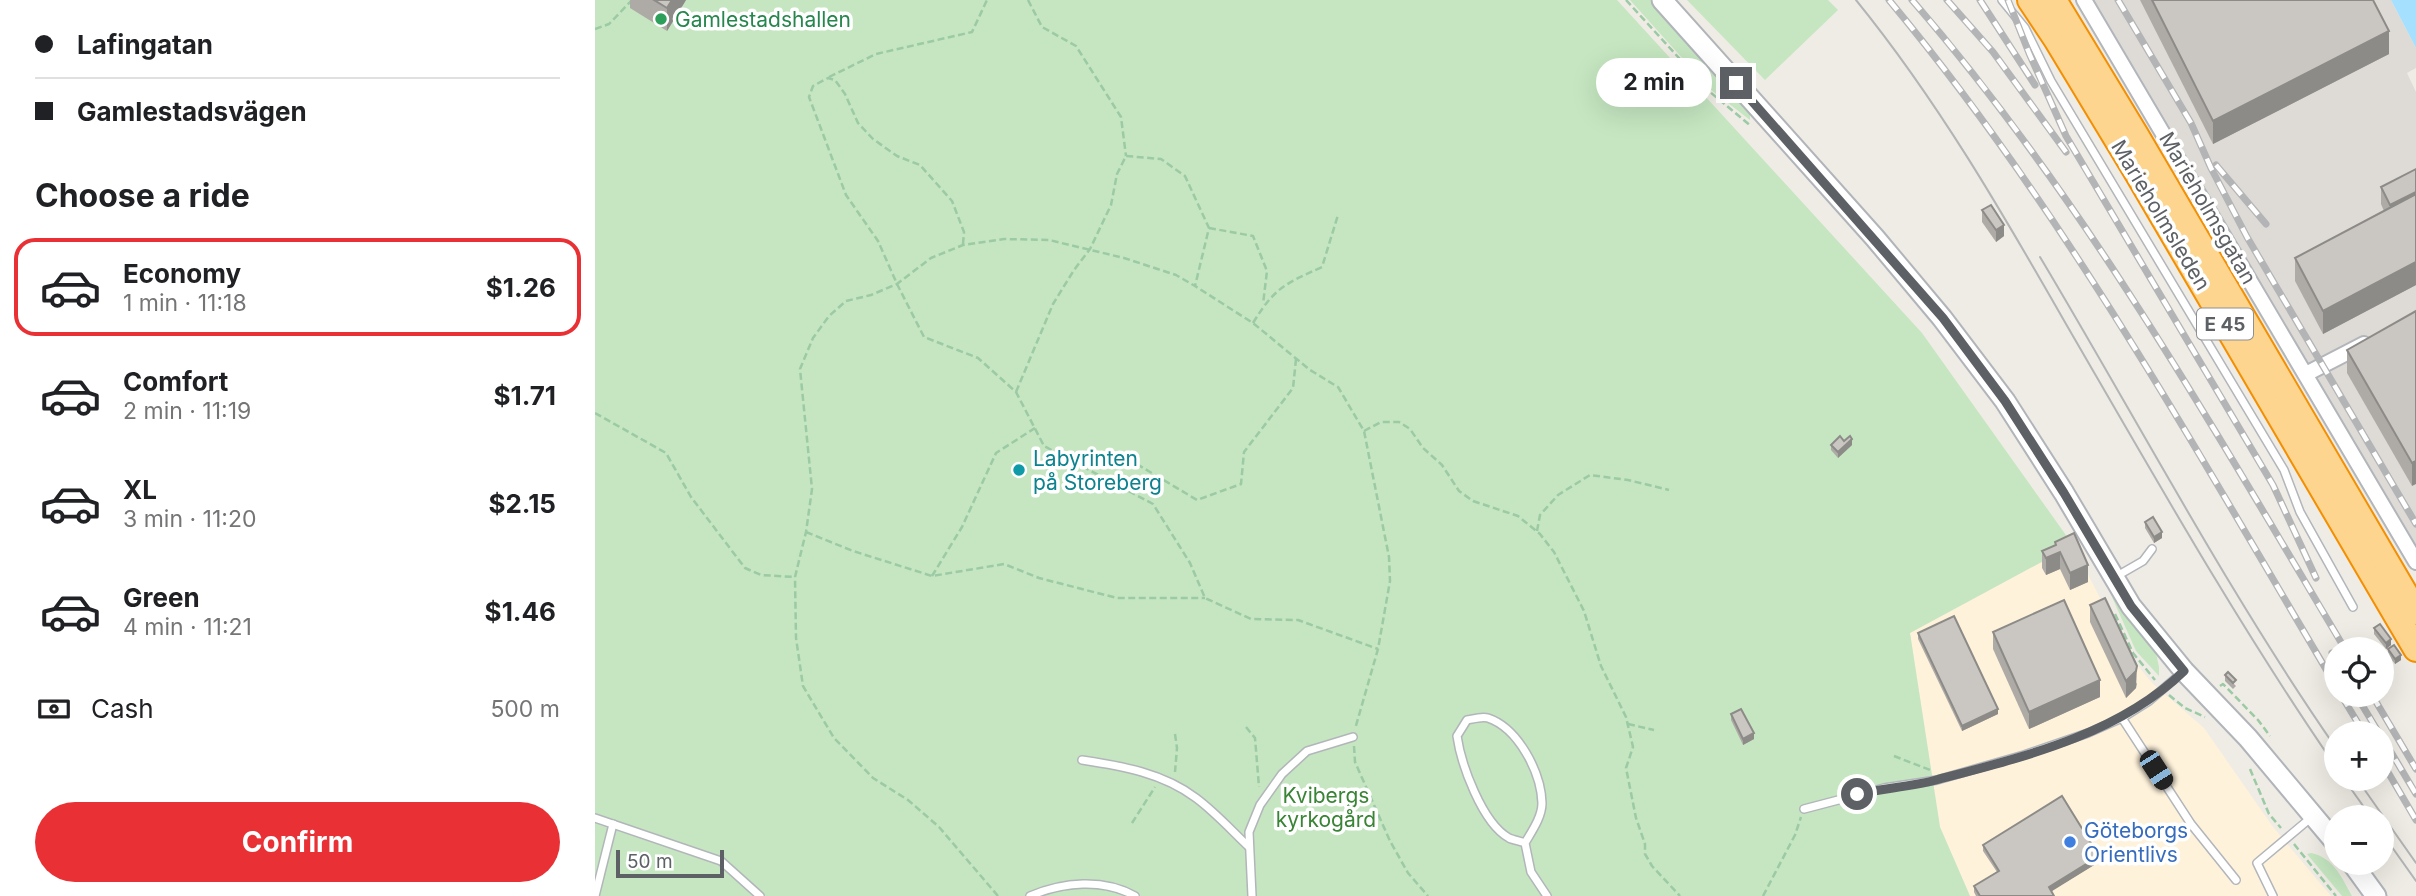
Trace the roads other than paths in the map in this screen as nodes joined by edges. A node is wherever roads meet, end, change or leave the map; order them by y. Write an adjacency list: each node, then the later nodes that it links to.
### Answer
1 (1662, 0): 10 (street)
2 (2002, 0): 11 (lane)
3 (2030, 0): 13 (highway, Marieholmsleden / E 45)
4 (2054, 0): 12 (highway, Marieholmsleden / E 45)
5 (2084, 0): 7 (street, Marieholmsgatan)
6 (2381, 334): 7 (street)
7 (2306, 374): 9 (street, Marieholmsgatan)
8 (2152, 549): 10 (lane)
9 (2416, 562)
10 (2114, 579): 14 (street)
11 (2353, 607)
12 (2416, 612)
13 (2416, 649)
14 (2184, 671): 15 (lane); 19 (street)
15 (2122, 718): 18 (lane); 26 (lane)
16 (1353, 737): 24 (lane)
17 (1082, 760): 24 (lane)
18 (1804, 808)
19 (2314, 816): 22 (street); 33 (lane)
20 (595, 818): 21 (lane)
21 (613, 824): 27 (lane); 28 (lane)
22 (2324, 828)
23 (1525, 843): 23 (lane); 32 (lane)
24 (1249, 846): 31 (lane)
25 (2361, 875): 34 (street)
26 (2236, 880)
27 (595, 896)
28 (760, 896)
29 (1030, 896): 30 (lane)
30 (1135, 896)
31 (1252, 896)
32 (1547, 896)
33 (2273, 896)
34 (2376, 896)

